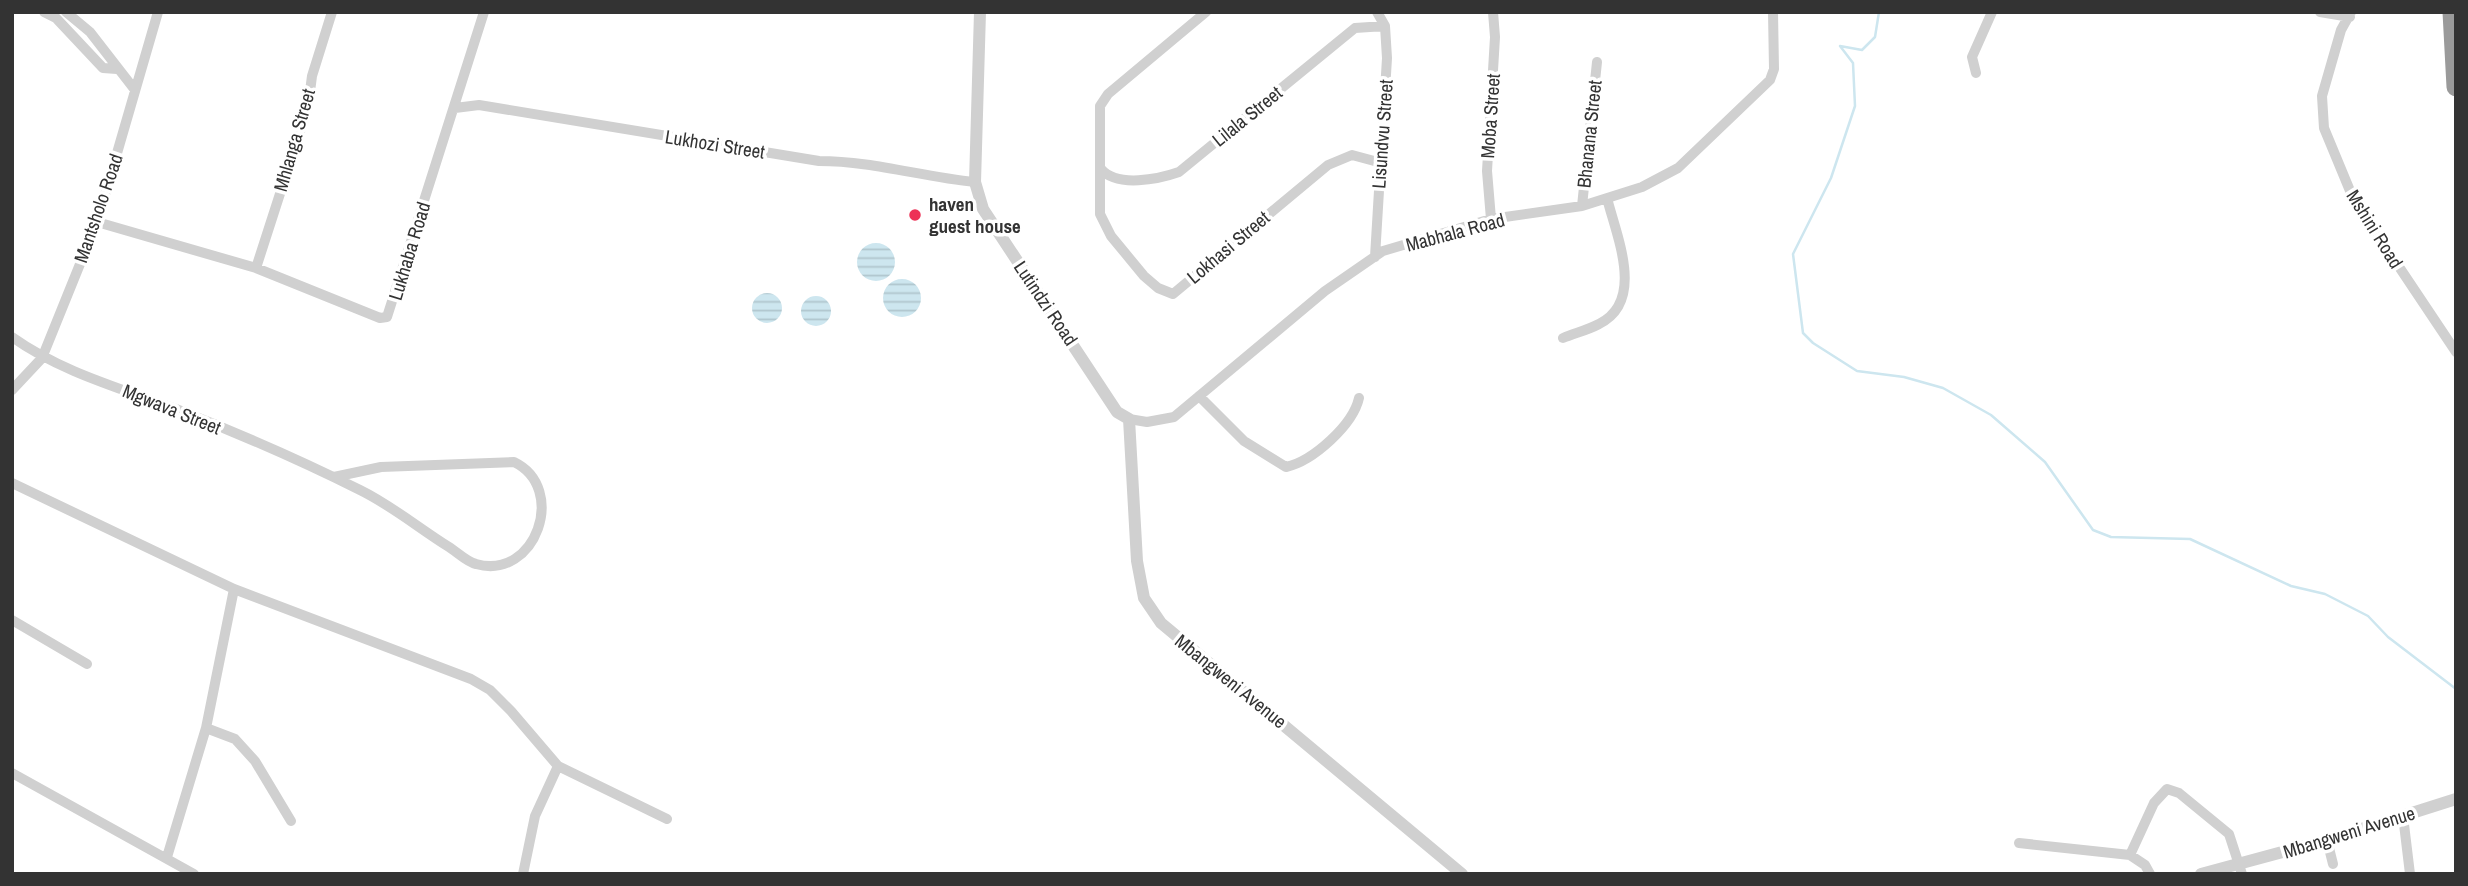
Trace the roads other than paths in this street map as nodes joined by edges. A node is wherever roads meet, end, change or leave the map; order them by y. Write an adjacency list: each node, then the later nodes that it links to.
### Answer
1 (44, 12): 17 (street)
2 (66, 12): 17 (street)
3 (158, 12): 20 (street, Mantsholo Road)
4 (332, 12): 30 (street, Mhlanga Street)
5 (484, 12): 21 (street, Lukhaba Road)
6 (980, 12): 24 (street, Lutindzi Road)
7 (1206, 12): 23 (street, Lokhasi Street)
8 (1377, 12): 15 (street, Lisundvu Street)
9 (1493, 12): 27 (street, Moba Street)
10 (1773, 12): 25 (street, Mabhala Road)
11 (1992, 12): 18 (street)
12 (2320, 12): 14 (street)
13 (2452, 12): 19 (highway)
14 (2351, 15): 33 (street, Mshini Road)
15 (1385, 26): 22 (street, Lisundvu Street); 23 (street, Lilala Street)
16 (1597, 62): 26 (street, Bhanana Street)
17 (117, 69): 20 (street)
18 (1976, 73)
19 (2456, 88)
20 (135, 90): 28 (street, Mantsholo Road)
21 (455, 108): 24 (street, Lukhozi Street); 30 (street, Lukhaba Road)
22 (1378, 162): 23 (street, Lokhasi Street); 29 (street, Lisundvu Street)
23 (1101, 169)
24 (975, 182): 38 (street, Lutindzi Road)
25 (1607, 198): 26 (street, Mabhala Road); 32 (street)
26 (1582, 206): 27 (street, Mabhala Road)
27 (1491, 219): 29 (street, Mabhala Road)
28 (97, 222): 30 (street, Lukhaba Road); 34 (street, Mantsholo Road)
29 (1375, 257): 36 (street, Mabhala Road)
30 (256, 268)
31 (12, 337): 34 (street, Mgwava Street)
32 (1563, 338)
33 (2456, 352)
34 (42, 359): 35 (street, Mantsholo Road); 39 (street, Mgwava Street)
35 (12, 390)
36 (1199, 396): 37 (street); 38 (street, Mabhala Road)
37 (1359, 398)
38 (1129, 419): 59 (street, Mbangweni Avenue)
39 (334, 477): 39 (street, Mgwava Street)
40 (12, 483): 41 (street)
41 (234, 589): 44 (street); 45 (street)
42 (12, 620): 43 (street)
43 (87, 664)
44 (206, 728): 50 (street); 54 (street)
45 (558, 766): 49 (street); 58 (street)
46 (12, 774): 54 (street)
47 (2456, 799): 48 (street, Mbangweni Avenue)
48 (2403, 816): 51 (street, Mbangweni Avenue); 62 (street)
49 (667, 819)
50 (291, 821)
51 (2327, 840): 55 (street); 56 (street, Mbangweni Avenue)
52 (2019, 843): 53 (street)
53 (2130, 855): 56 (street); 60 (street)
54 (167, 857): 57 (street)
55 (2333, 864)
56 (2240, 869): 61 (street, Mbangweni Avenue)
57 (194, 874)
58 (523, 874)
59 (1462, 874)
60 (2150, 874)
61 (2201, 874)
62 (2410, 874)

